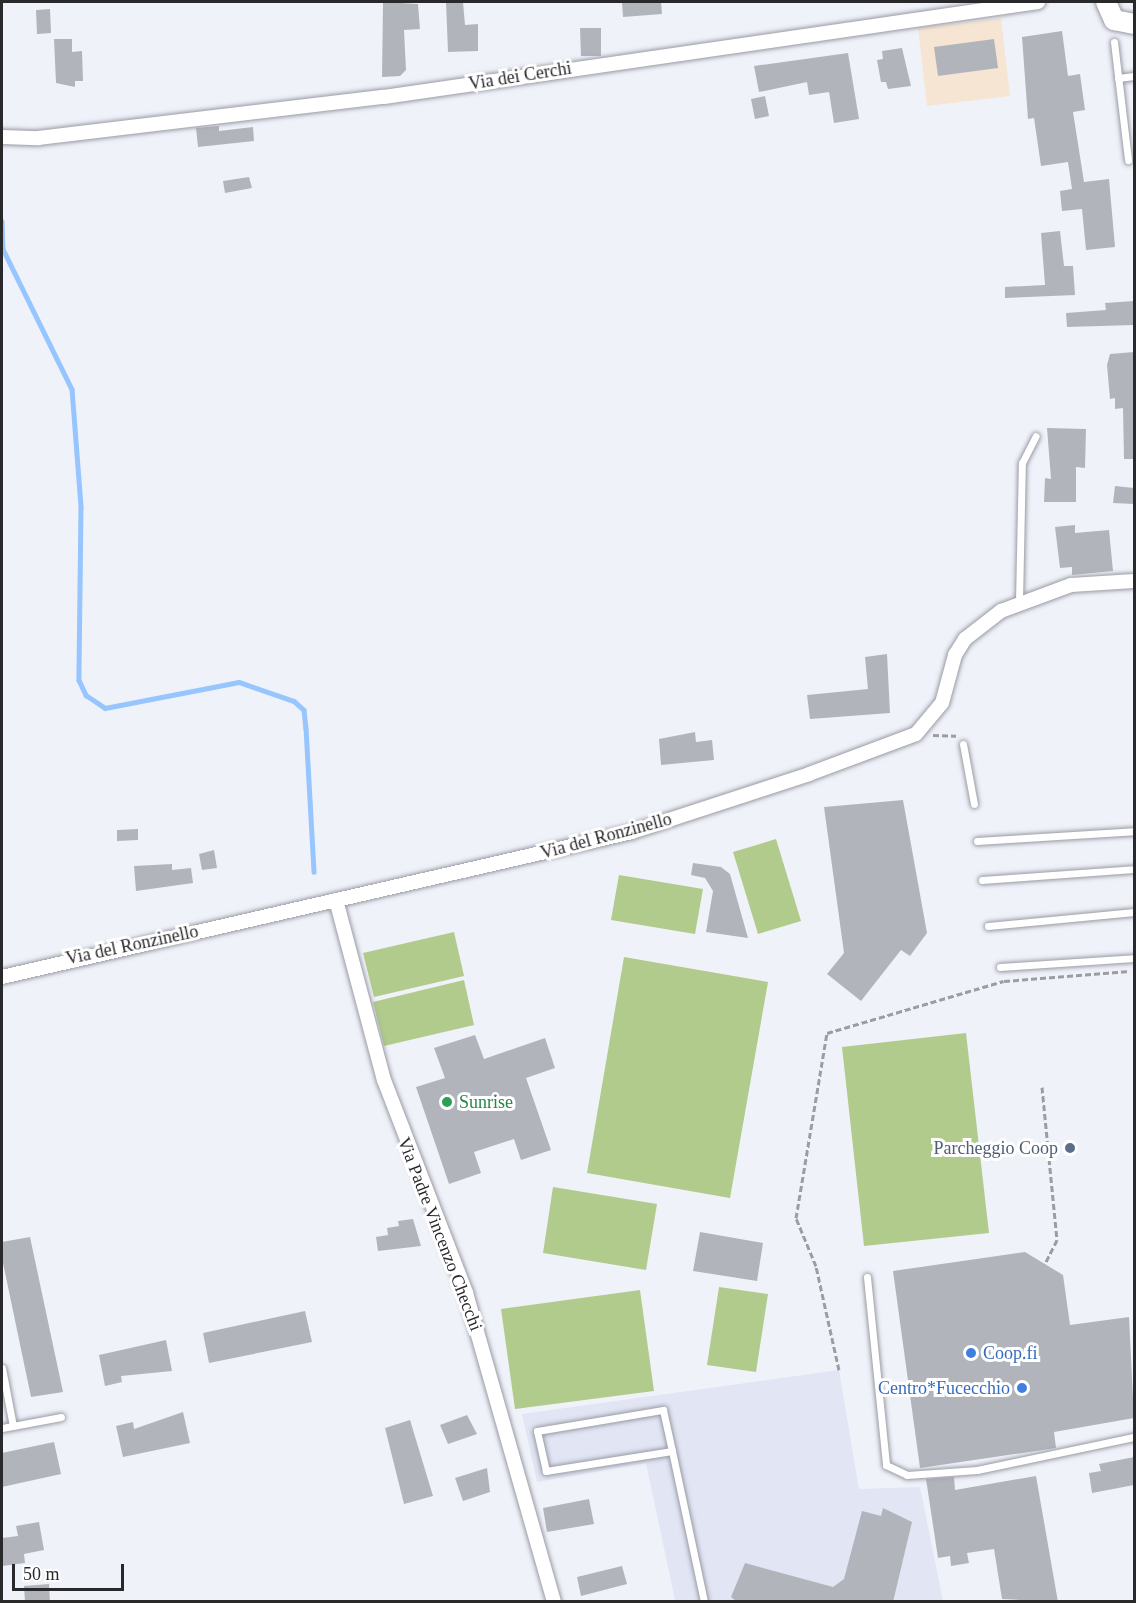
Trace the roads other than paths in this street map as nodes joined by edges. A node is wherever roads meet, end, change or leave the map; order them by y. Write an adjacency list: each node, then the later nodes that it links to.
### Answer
1 (1038, 2): 7 (street, Via dei Cerchi)
2 (1103, 4): 3 (main road)
3 (1134, 27)
4 (1114, 42): 6 (lane)
5 (1134, 76): 6 (lane)
6 (1118, 78): 8 (lane)
7 (3, 138)
8 (1128, 160)
9 (1036, 436): 11 (lane)
10 (1134, 581): 11 (street)
11 (1019, 601): 18 (street, Via del Ronzinello)
12 (963, 744): 13 (lane)
13 (974, 804)
14 (1134, 831): 15 (lane)
15 (976, 841)
16 (1134, 869): 17 (lane)
17 (982, 880)
18 (336, 900): 23 (street, Via del Ronzinello); 31 (street, Via Padre Vincenzo Checchi)
19 (1134, 912): 20 (lane)
20 (988, 926)
21 (1134, 958): 22 (lane)
22 (1000, 967)
23 (2, 977)
24 (867, 1277): 29 (lane)
25 (2, 1368): 27 (lane)
26 (61, 1417): 27 (lane)
27 (13, 1426): 28 (lane)
28 (2, 1428)
29 (1134, 1437)
30 (672, 1451): 30 (lane); 32 (lane)
31 (554, 1602)
32 (704, 1602)

